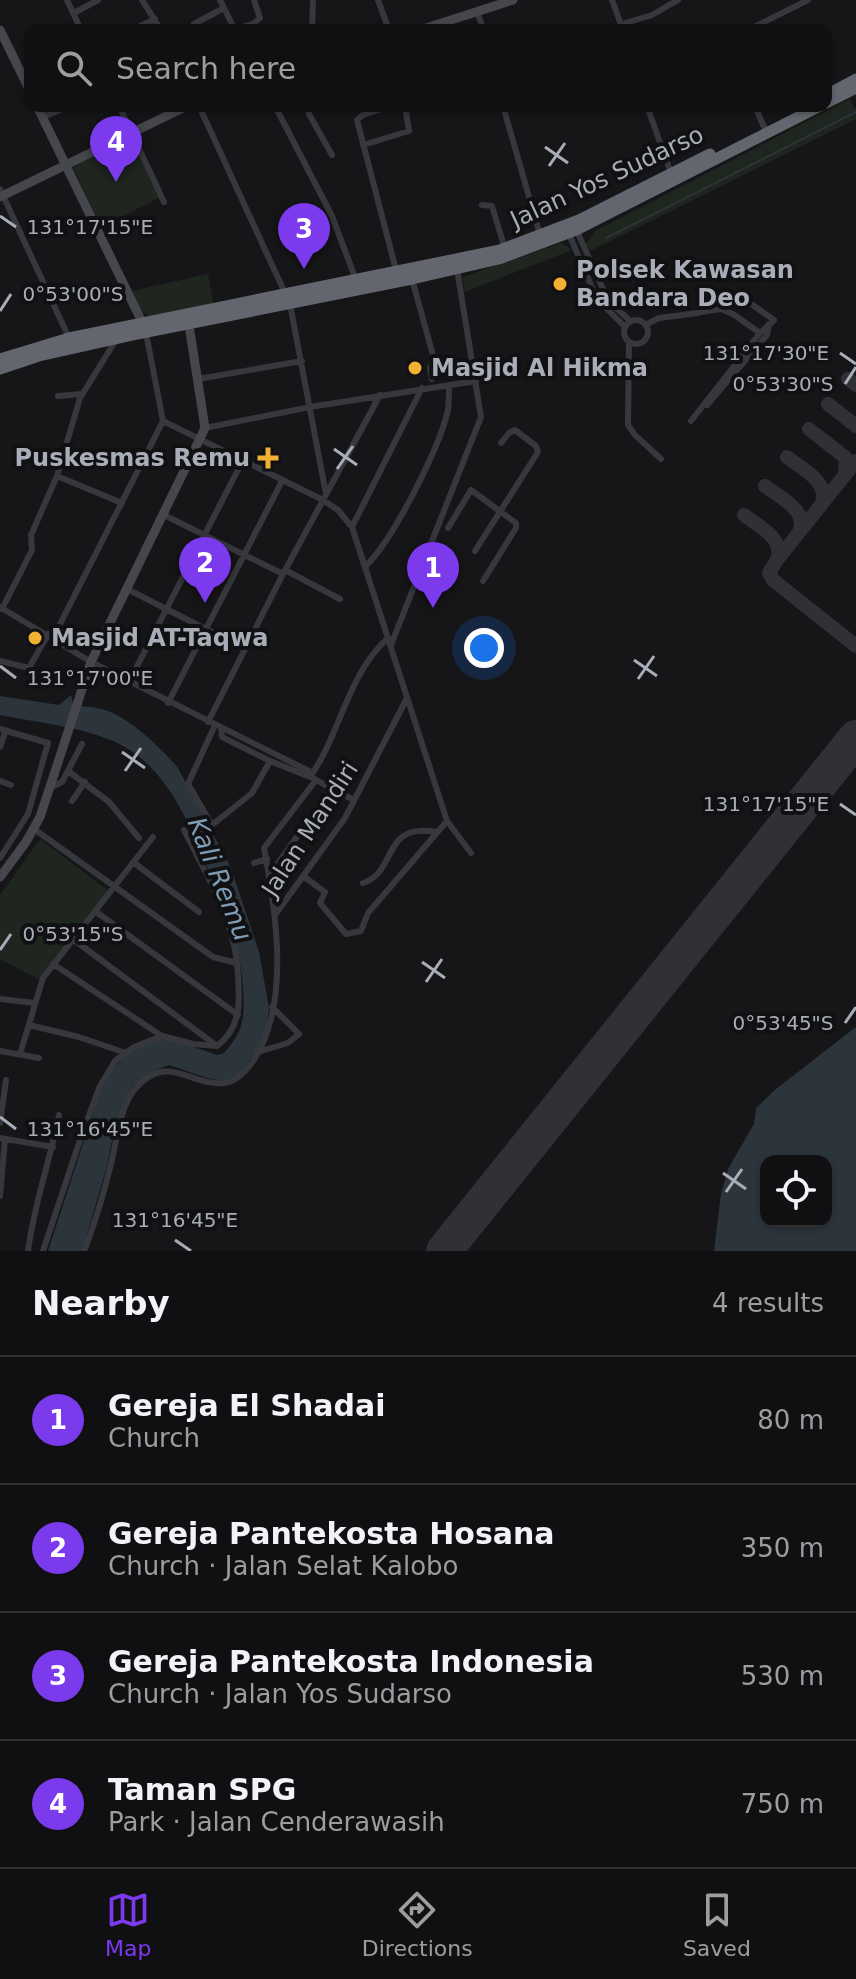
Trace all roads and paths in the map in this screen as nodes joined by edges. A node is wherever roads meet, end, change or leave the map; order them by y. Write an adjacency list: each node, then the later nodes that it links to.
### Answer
1 (67, 0): 15 (street)
2 (98, 0): 15 (street)
3 (142, 0): 16 (street)
4 (220, 0): 13 (street)
5 (254, 0): 22 (street)
6 (313, 0): 23 (street)
7 (378, 0): 24 (street)
8 (476, 0): 14 (street)
9 (513, 0): 14 (street)
10 (612, 0): 27 (street)
11 (678, 0): 28 (street)
12 (808, 0): 29 (street)
13 (224, 8): 20 (street); 21 (street)
14 (478, 12): 25 (street); 26 (street)
15 (74, 13): 17 (street)
16 (155, 19): 18 (street); 19 (street)
17 (79, 24)
18 (145, 24)
19 (158, 24)
20 (194, 24)
21 (232, 24)
22 (252, 24)
23 (312, 24)
24 (387, 24)
25 (439, 24)
26 (482, 24)
27 (621, 24)
28 (630, 24)
29 (760, 24)
30 (0, 30): 31 (street)
31 (24, 73)
32 (852, 86): 33 (highway); 34 (highway)
33 (832, 93)
34 (832, 99)
35 (40, 112): 49 (street)
36 (55, 112): 49 (street)
37 (122, 112): 51 (street)
38 (175, 112): 51 (street)
39 (202, 112): 68 (street)
40 (278, 112): 67 (street)
41 (309, 112): 54 (street)
42 (375, 112): 53 (street)
43 (406, 112): 53 (street)
44 (505, 112): 61 (street)
45 (649, 112): 56 (street)
46 (758, 112): 50 (street)
47 (793, 112): 50 (highway, Jalan Yos Sudarso)
48 (807, 112): 52 (highway)
49 (43, 117): 55 (street)
50 (764, 127): 52 (highway, Jalan Yos Sudarso)
51 (131, 134): 55 (street); 58 (street)
52 (745, 140): 56 (highway, Jalan Yos Sudarso); 60 (highway)
53 (363, 145): 65 (street)
54 (332, 155)
55 (66, 165): 57 (street); 74 (street)
56 (671, 173): 60 (highway, Jalan Yos Sudarso)
57 (1, 194): 76 (street)
58 (164, 202)
59 (482, 205): 62 (street)
60 (571, 227): 61 (highway, Jalan Yos Sudarso); 64 (highway); 70 (street)
61 (540, 235): 62 (highway, Jalan Yos Sudarso)
62 (505, 249): 63 (highway, Jalan Yos Sudarso)
63 (438, 268): 64 (highway); 65 (highway, Jalan Yos Sudarso); 66 (highway)
64 (457, 269): 85 (street)
65 (397, 273): 67 (highway, Jalan Yos Sudarso)
66 (412, 279): 68 (highway); 84 (street)
67 (357, 281): 68 (highway, Jalan Yos Sudarso)
68 (288, 299): 72 (highway); 74 (highway, Jalan Yos Sudarso); 81 (street)
69 (721, 309): 71 (street); 73 (street); 75 (street)
70 (627, 324): 73 (street); 78 (street)
71 (769, 324): 75 (street); 79 (street)
72 (189, 325): 74 (highway); 83 (street)
73 (645, 325): 78 (street)
74 (145, 328): 76 (highway, Jalan Yos Sudarso); 77 (highway); 92 (street)
75 (760, 333): 79 (street)
76 (69, 338): 80 (highway, Jalan Yos Sudarso)
77 (117, 339): 82 (highway); 88 (street)
78 (629, 342): 97 (street)
79 (750, 351): 93 (street)
80 (0, 359)
81 (302, 361): 83 (street); 91 (street)
82 (0, 369)
83 (198, 379): 94 (street)
84 (432, 379)
85 (476, 381): 86 (street); 119 (street)
86 (449, 385): 87 (street); 110 (street)
87 (422, 388): 89 (street); 105 (street)
88 (82, 394): 90 (street); 99 (street)
89 (380, 395): 91 (street); 101 (street)
90 (58, 396)
91 (310, 407): 94 (street); 101 (street)
92 (163, 421): 95 (street); 102 (street)
93 (691, 421)
94 (205, 428): 95 (street)
95 (201, 439): 98 (street); 104 (street)
96 (501, 443): 103 (street)
97 (661, 459)
98 (243, 460): 100 (street); 107 (street)
99 (57, 476): 102 (street); 115 (street)
100 (282, 481): 101 (street); 109 (street)
101 (325, 497): 105 (street); 111 (street)
102 (122, 503): 118 (street)
103 (500, 512): 106 (street); 108 (street); 112 (street)
104 (164, 515): 107 (street); 113 (street)
105 (352, 527): 110 (street)
106 (448, 528)
107 (206, 534): 109 (street); 116 (street)
108 (475, 551)
109 (245, 554): 111 (street); 117 (street)
110 (366, 566): 119 (street)
111 (284, 572): 114 (street); 120 (street)
112 (483, 581)
113 (127, 589): 116 (street); 122 (street)
114 (340, 599)
115 (1, 608): 118 (street)
116 (169, 608): 117 (street); 123 (street)
117 (207, 628): 120 (street); 125 (street)
118 (51, 636): 121 (street); 122 (street)
119 (390, 641): 124 (street); 132 (street)
120 (245, 649): 126 (street)
121 (0, 661)
122 (91, 662): 123 (street); 136 (street)
123 (129, 682): 125 (street)
124 (406, 700): 139 (street, Jalan Mandiri); 142 (street)
125 (168, 703): 126 (street)
126 (215, 725): 130 (street); 130 (street); 132 (street)
127 (3, 730): 129 (street); 138 (street)
128 (82, 744): 131 (street)
129 (0, 747)
130 (270, 761): 132 (street)
131 (68, 771): 134 (street); 136 (street)
132 (313, 776): 137 (street); 150 (street)
133 (0, 781): 135 (street)
134 (85, 782): 140 (street); 147 (street)
135 (11, 785)
136 (50, 788): 141 (street)
137 (331, 789): 139 (street); 154 (street)
138 (34, 799): 141 (street); 149 (street)
139 (354, 800): 156 (street, Jalan Mandiri)
140 (72, 801)
141 (45, 802): 143 (street)
142 (447, 821): 145 (street); 148 (street)
143 (34, 829): 157 (street); 159 (street)
144 (184, 830): 164 (street)
145 (436, 832): 151 (street); 155 (street)
146 (153, 837): 152 (street)
147 (139, 838)
148 (471, 853)
149 (0, 858)
150 (267, 859): 153 (street); 154 (street)
151 (385, 860): 155 (street); 158 (street)
152 (133, 862): 159 (street); 161 (street)
153 (254, 863)
154 (271, 873): 162 (street)
155 (400, 873): 156 (street)
156 (303, 876): 162 (street, Jalan Mandiri)
157 (0, 877)
158 (363, 883)
159 (113, 887): 160 (street); 164 (street)
160 (95, 911): 163 (street); 169 (street)
161 (199, 912)
162 (275, 915): 168 (street, Jalan Mandiri)
163 (74, 940): 165 (street); 172 (street)
164 (237, 963): 169 (street)
165 (53, 964): 167 (street); 171 (street)
166 (0, 999): 167 (street)
167 (35, 1003): 170 (street)
168 (272, 1007): 174 (street, Jalan Mandiri); 174 (street)
169 (238, 1015): 172 (street)
170 (29, 1025): 175 (street); 176 (street)
171 (162, 1036): 172 (street); 175 (street)
172 (217, 1046)
173 (0, 1051): 176 (street)
174 (258, 1052): 187 (street, Jalan Mandiri)
175 (126, 1053): 186 (street)
176 (20, 1054): 177 (street)
177 (39, 1058)
178 (6, 1080): 179 (street)
179 (2, 1093): 181 (street)
180 (59, 1115): 183 (street)
181 (0, 1123)
182 (2, 1138): 183 (street); 184 (street)
183 (53, 1147): 185 (street)
184 (0, 1196)
185 (28, 1251)
186 (43, 1251)
187 (84, 1251)

